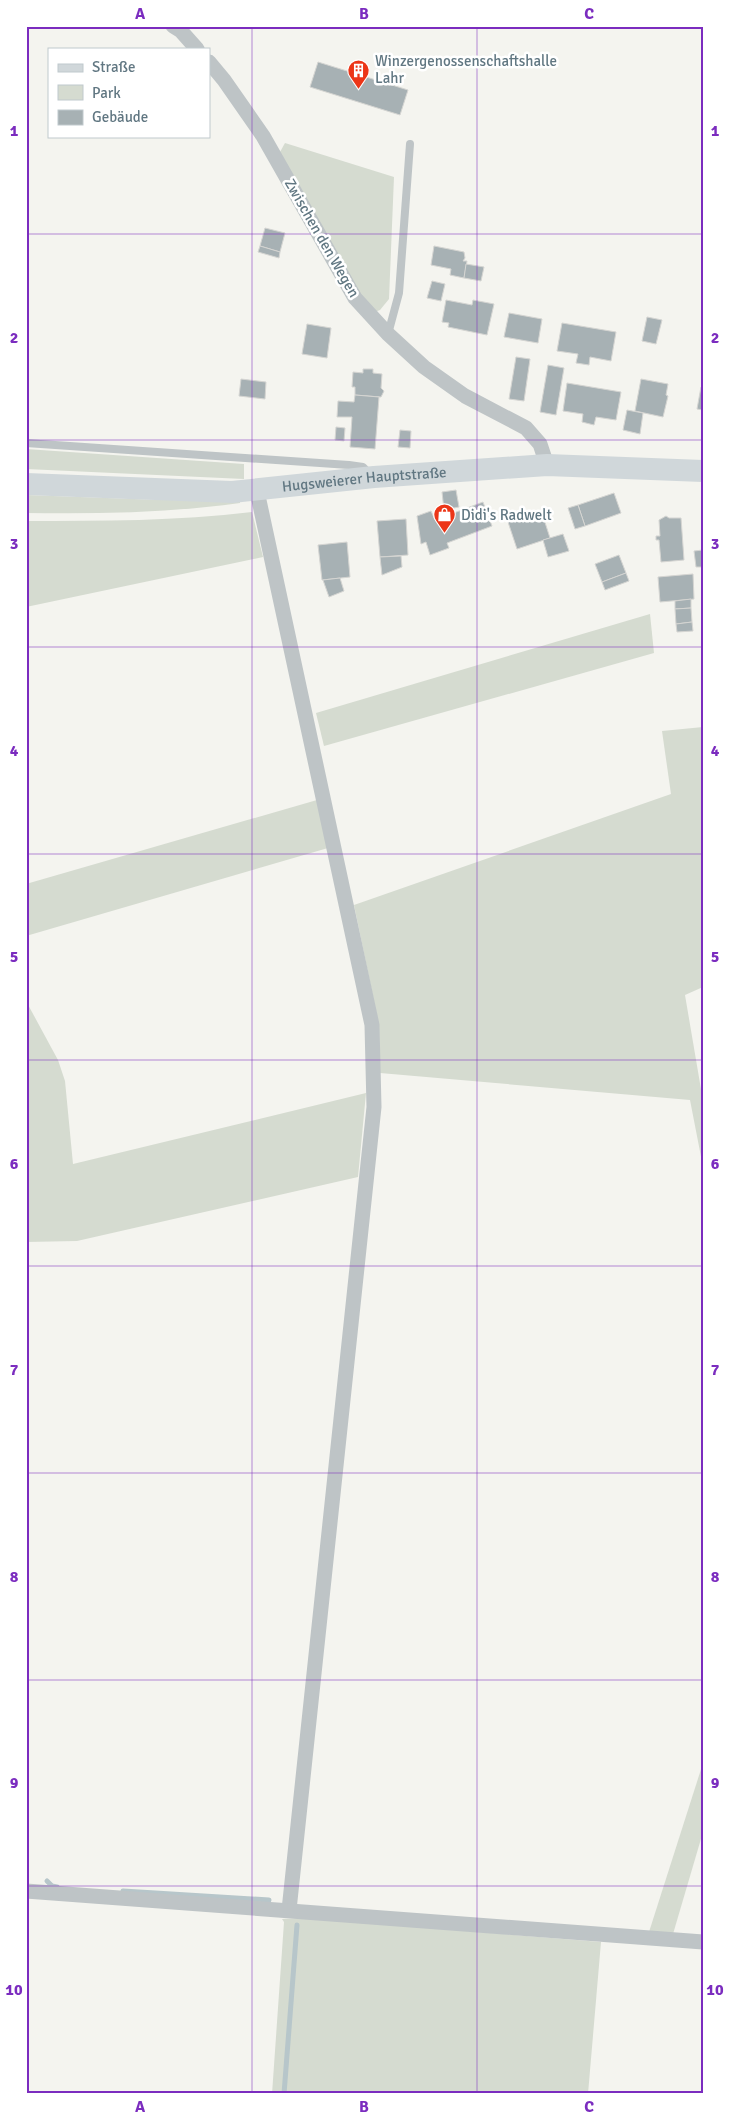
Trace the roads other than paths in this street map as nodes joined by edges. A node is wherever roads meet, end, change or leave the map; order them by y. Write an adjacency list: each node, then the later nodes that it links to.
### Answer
1 (173, 26): 2 (street)
2 (195, 48)
3 (210, 63): 5 (street, Zwischen den Wegen)
4 (410, 144): 5 (lane)
5 (388, 334): 7 (street, Zwischen den Wegen)
6 (26, 443): 9 (lane)
7 (547, 466): 8 (street, Hugsweierer Hauptstraße); 9 (street, Hugsweierer Hauptstraße)
8 (703, 471)
9 (374, 478): 11 (street, Hugsweierer Hauptstraße)
10 (26, 484): 11 (street, Hugsweierer Hauptstraße)
11 (257, 491): 13 (street)
12 (26, 1891): 13 (street)
13 (289, 1910): 14 (street)
14 (703, 1942)

